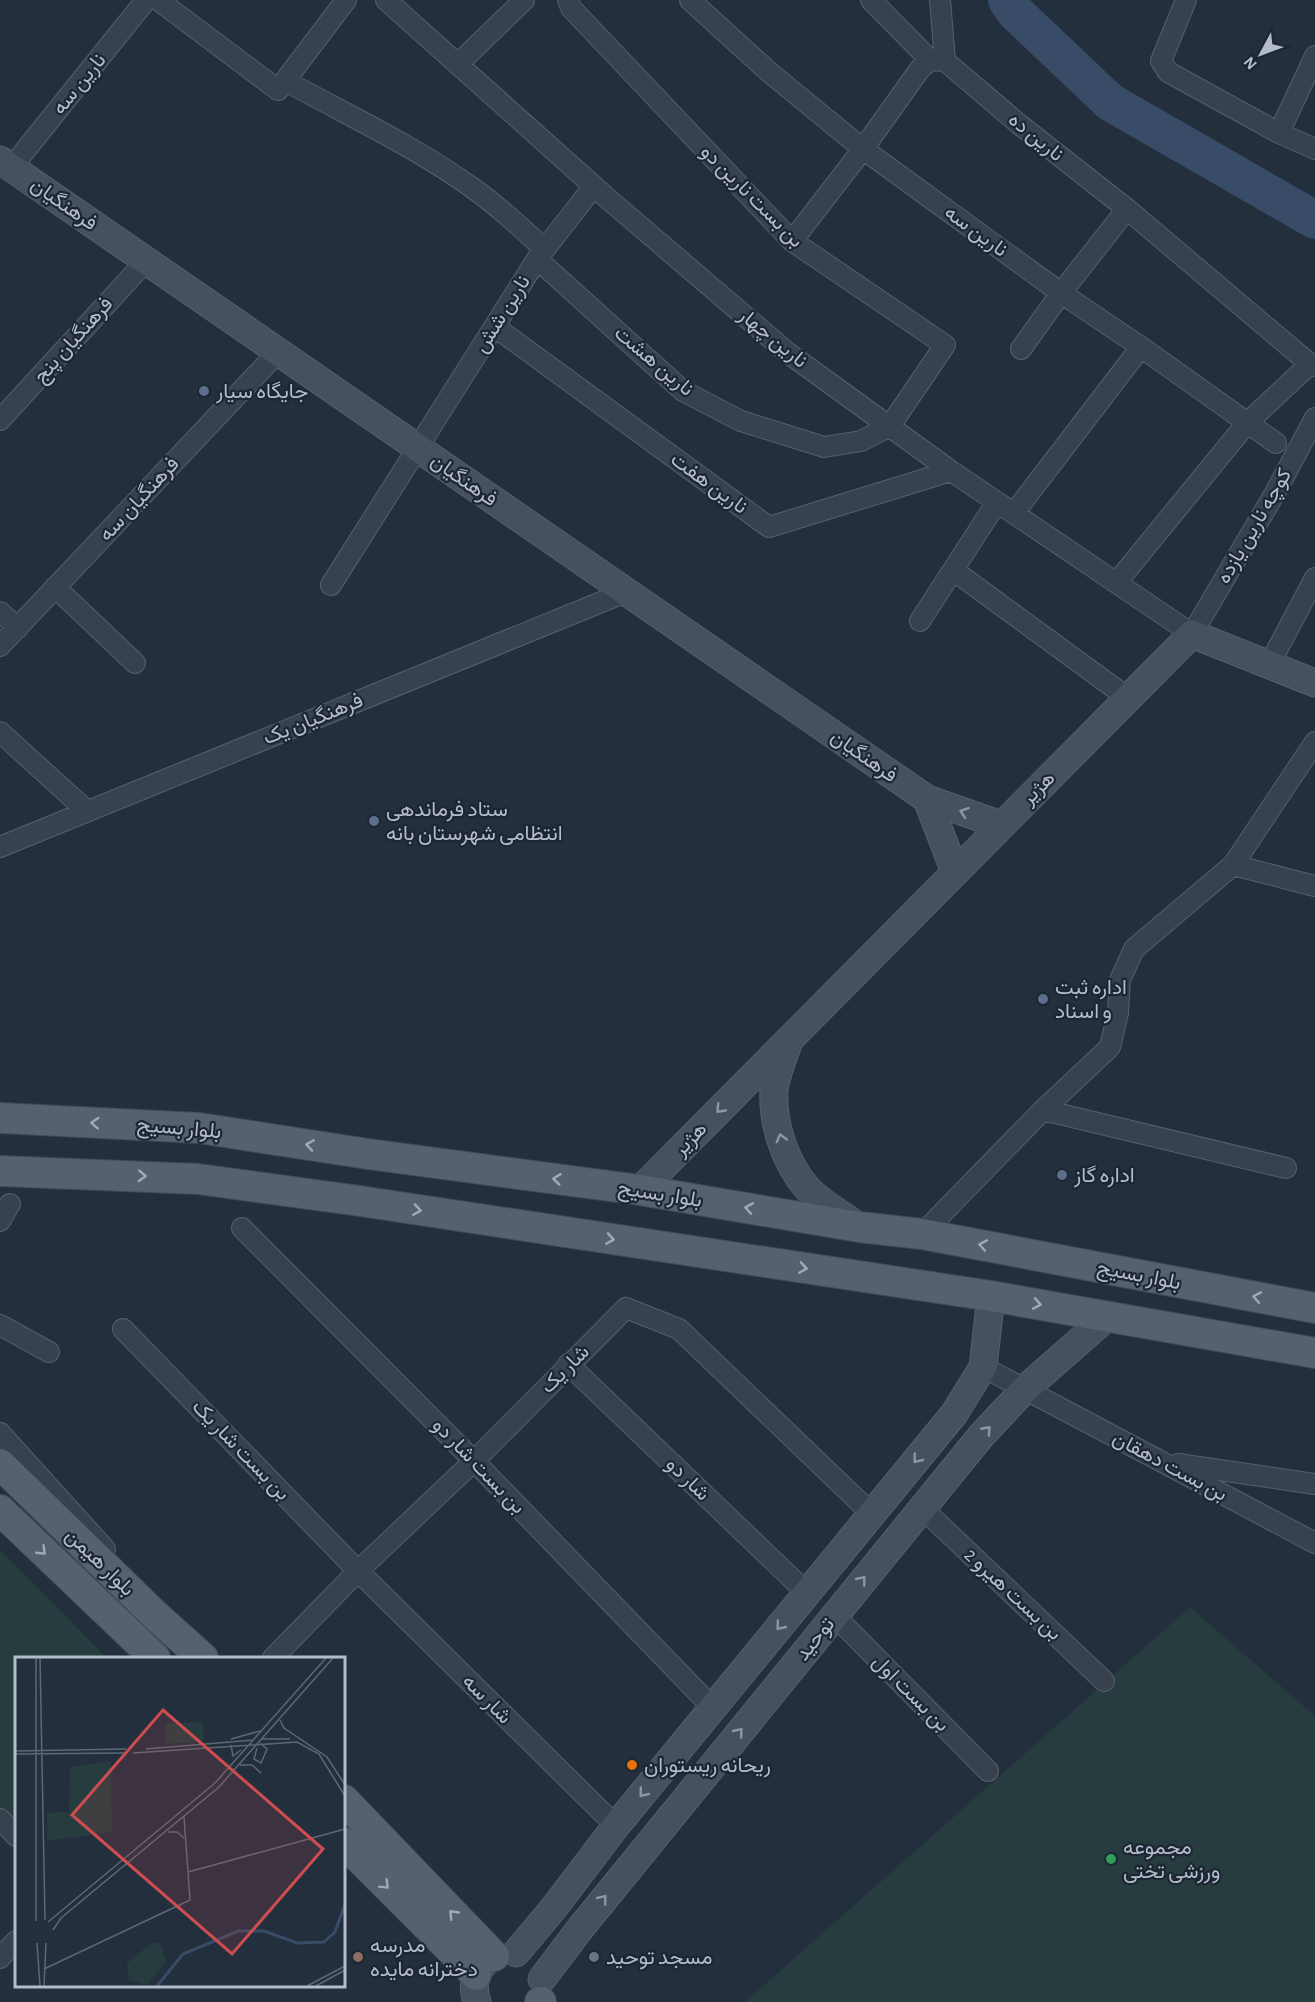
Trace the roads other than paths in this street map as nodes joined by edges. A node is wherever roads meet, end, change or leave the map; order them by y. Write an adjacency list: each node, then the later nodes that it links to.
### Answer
1 (146, 0): 18 (street, نارین سه)
2 (158, 0): 14 (street, نارین هشت)
3 (346, 0): 14 (street)
4 (387, 0): 13 (street, نارین چهار)
5 (524, 0): 13 (street)
6 (568, 0): 21 (street, بن بست نارین دو)
7 (690, 0): 16 (street, نارین سه)
8 (871, 0): 12 (street, نارین ده)
9 (940, 0): 12 (street)
10 (1186, 0): 15 (street)
11 (1315, 56): 15 (street)
12 (938, 60): 16 (street); 20 (street, نارین ده)
13 (458, 64): 19 (street, نارین چهار)
14 (282, 86): 22 (street, نارین هشت)
15 (1279, 133): 17 (street)
16 (863, 148): 21 (street); 24 (street, نارین سه)
17 (1315, 149)
18 (6, 164): 23 (main road, فرهنگیان)
19 (594, 186): 22 (street, نارین شش); 33 (street, نارین چهار)
20 (1127, 209): 24 (street); 29 (street, نارین ده)
21 (792, 241): 33 (street, بن بست نارین دو)
22 (541, 254): 25 (street, نارین شش); 33 (street, نارین هشت)
23 (146, 261): 28 (main road, فرهنگیان); 31 (street, فرهنگیان پنج)
24 (1061, 293): 26 (street, نارین سه); 27 (street)
25 (495, 327): 35 (street, نارین شش); 36 (street, نارین هفت)
26 (1142, 347): 32 (street, نارین سه); 38 (street)
27 (1021, 349)
28 (278, 352): 35 (main road, فرهنگیان); 43 (street, فرهنگیان سه)
29 (1312, 365): 32 (street)
30 (1315, 418): 48 (street, کوچه نارین یازده)
31 (0, 420)
32 (1247, 423): 34 (street, نارین سه); 41 (street)
33 (890, 426): 36 (street, نارین چهار)
34 (1276, 443)
35 (418, 448): 42 (street, نارین شش); 44 (main road, فرهنگیان)
36 (951, 471): 37 (street, نارین چهار)
37 (997, 502): 38 (street, نارین چهار); 39 (street)
38 (1014, 513): 41 (street, نارین چهار)
39 (953, 570): 46 (street); 53 (street)
40 (1315, 578): 51 (street)
41 (1117, 582): 48 (street, نارین چهار)
42 (331, 585)
43 (55, 587): 47 (street, فرهنگیان سه); 50 (street)
44 (626, 592): 56 (main road, فرهنگیان); 57 (street, فرهنگیان یک)
45 (0, 612): 47 (street)
46 (920, 621)
47 (18, 628): 49 (street, فرهنگیان سه)
48 (1192, 634): 51 (main road); 53 (main road, هژیر)
49 (0, 646)
50 (135, 663)
51 (1269, 665): 52 (main road)
52 (1315, 683)
53 (1128, 698): 58 (main road, هژیر)
54 (0, 732): 57 (street)
55 (1315, 742): 60 (street)
56 (927, 799): 58 (main road, فرهنگیان, one-way to 56); 61 (main road)
57 (87, 812): 59 (street, فرهنگیان یک)
58 (1001, 825): 61 (main road, هژیر)
59 (0, 847)
60 (1233, 865): 62 (street); 64 (street)
61 (955, 872): 63 (main road, هژیر)
62 (1315, 886)
63 (790, 1037): 69 (main road, هژیر, one-way to 69); 73 (main road, هژیر, one-way to 63)
64 (1043, 1110): 67 (street); 75 (street)
65 (0, 1118): 66 (main road, بلوار بسیج, one-way to 65)
66 (368, 1154): 69 (main road, بلوار بسیج, one-way to 66); 70 (main road)
67 (1286, 1168)
68 (0, 1170): 70 (main road, one-way to 70)
69 (640, 1190): 73 (main road, بلوار بسیج, one-way to 69)
70 (360, 1201): 76 (main road, one-way to 76)
71 (10, 1204): 72 (street)
72 (0, 1221)
73 (859, 1227): 75 (main road, بلوار بسیج)
74 (242, 1228): 87 (street, بن بست شار دو)
75 (922, 1234): 77 (main road, بلوار بسیج, one-way to 75)
76 (991, 1296): 78 (main road, one-way to 78); 84 (main road, توحید)
77 (1315, 1308)
78 (1107, 1317): 82 (main road); 85 (main road, توحید)
79 (0, 1325): 81 (street)
80 (123, 1329): 95 (street, بن بست شار یک)
81 (50, 1352)
82 (1315, 1353)
83 (568, 1364): 87 (street, شار یک); 93 (street, شار یک); 96 (street, شار دو)
84 (983, 1367): 85 (street, بن بست دهقان); 93 (main road, توحید, one-way to 93)
85 (1025, 1389): 88 (street, بن بست دهقان); 91 (main road, توحید, one-way to 85)
86 (0, 1433): 97 (street)
87 (474, 1461): 95 (street, شار یک); 103 (street, بن بست شار دو)
88 (1163, 1461): 90 (street); 94 (street, بن بست دهقان)
89 (0, 1464): 97 (main road, بلوار هیمن)
90 (1315, 1484)
91 (922, 1508): 98 (main road, توحید, one-way to 91); 102 (street, بن بست هیرو 2)
92 (0, 1510): 99 (main road, بلوار هیمن, one-way to 99)
93 (872, 1514): 96 (main road, توحید)
94 (1315, 1543)
95 (358, 1571): 101 (street, شار یک); 107 (street, شار سه)
96 (807, 1593): 103 (main road, توحید, one-way to 103)
97 (155, 1615): 100 (main road, بلوار هیمن)
98 (834, 1615): 104 (street, بن بست اول); 111 (main road, توحید, one-way to 98)
99 (153, 1657)
100 (200, 1657)
101 (275, 1657)
102 (1104, 1681)
103 (713, 1708): 107 (main road, توحید, one-way to 107)
104 (988, 1771)
105 (345, 1801): 114 (main road, one-way to 105)
106 (0, 1820): 108 (street)
107 (616, 1826): 110 (main road, توحید)
108 (15, 1835)
109 (345, 1845): 114 (main road, one-way to 114)
110 (553, 1909): 111 (main road); 114 (main road, توحید)
111 (579, 1930): 115 (main road, توحید)
112 (15, 1942): 113 (street)
113 (0, 1958)
114 (484, 1980): 115 (main road)
115 (541, 1996)

